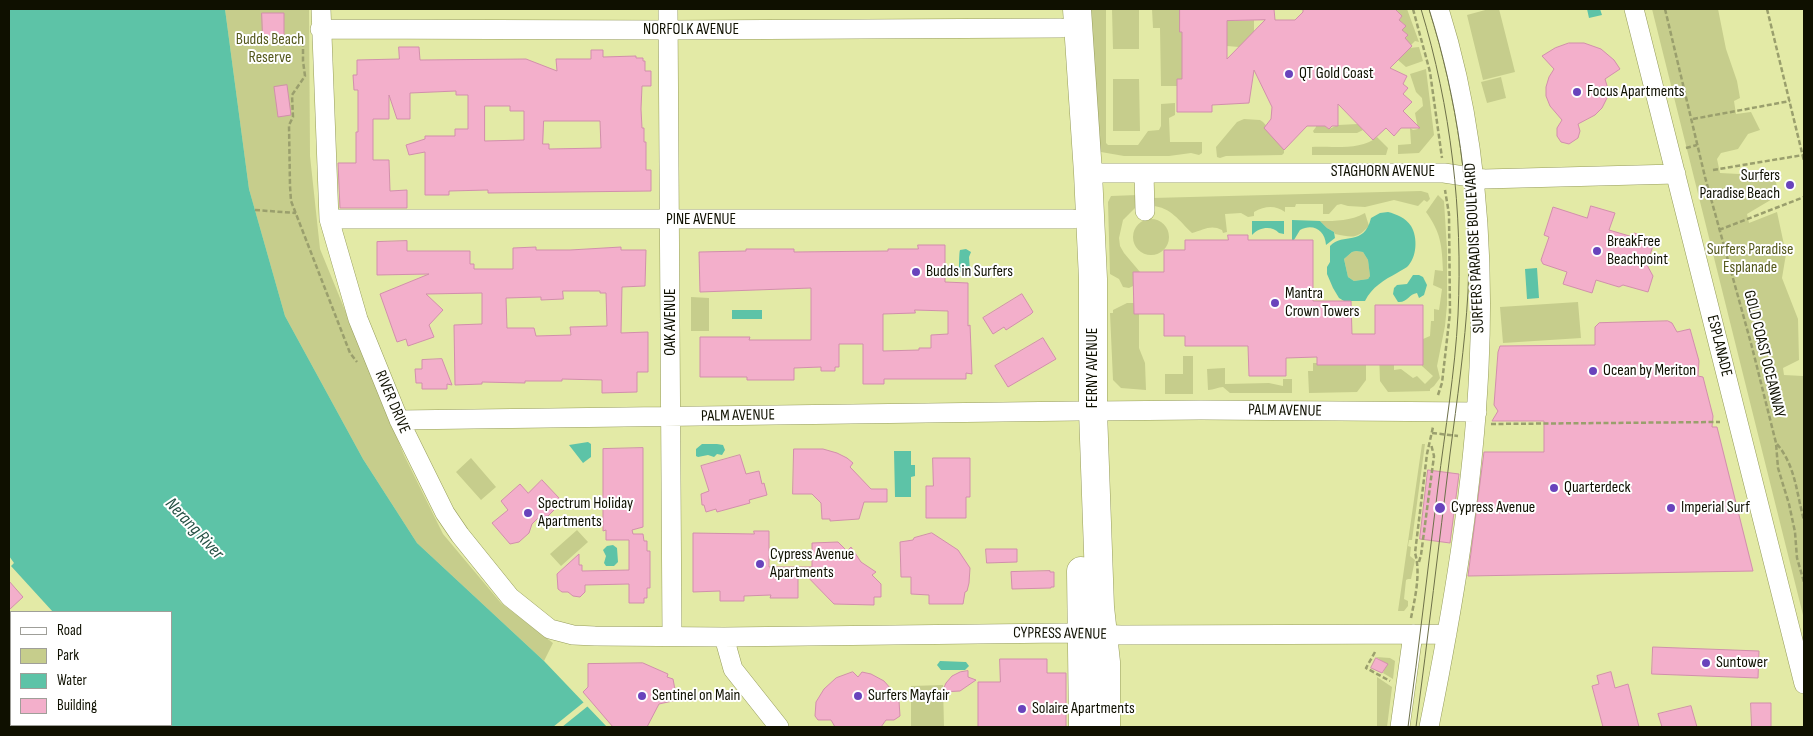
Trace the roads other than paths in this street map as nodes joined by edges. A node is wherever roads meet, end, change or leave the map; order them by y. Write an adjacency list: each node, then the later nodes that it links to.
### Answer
1 (320, 9): 6 (street, RIVER DRIVE)
2 (668, 9): 7 (street, OAK AVENUE)
3 (1439, 9): 11 (street, SURFERS PARADISE BOULEVARD)
4 (1634, 9): 10 (street, ESPLANADE)
5 (1066, 15): 7 (street, NORFOLK AVENUE); 8 (highway, FERNY AVENUE); 14 (highway, FERNY AVENUE)
6 (312, 27): 7 (street, NORFOLK AVENUE); 13 (street, RIVER DRIVE)
7 (668, 30): 15 (street, OAK AVENUE)
8 (1088, 173): 9 (street, STAGHORN AVENUE); 16 (highway, FERNY AVENUE)
9 (1144, 173): 11 (street, STAGHORN AVENUE); 12 (street)
10 (1676, 174): 11 (street, STAGHORN AVENUE); 25 (street, ESPLANADE)
11 (1473, 178): 18 (street, SURFERS PARADISE BOULEVARD)
12 (1145, 211)
13 (329, 219): 15 (street, PINE AVENUE); 19 (street, RIVER DRIVE)
14 (1073, 219): 15 (street, PINE AVENUE); 16 (highway, FERNY AVENUE)
15 (670, 220): 17 (street, OAK AVENUE)
16 (1086, 411): 17 (street, PALM AVENUE); 18 (street, PALM AVENUE); 21 (highway, FERNY AVENUE)
17 (671, 417): 19 (street, PALM AVENUE); 23 (street, OAK AVENUE)
18 (1483, 418): 22 (street, SURFERS PARADISE BOULEVARD)
19 (399, 420): 23 (street, RIVER DRIVE)
20 (1412, 626): 21 (street, CYPRESS AVENUE); 22 (street, CYPRESS AVENUE); 29 (street)
21 (1093, 633): 24 (street, CYPRESS AVENUE); 27 (highway, FERNY AVENUE); 28 (highway, FERNY AVENUE)
22 (1447, 634): 30 (street, SURFERS PARADISE BOULEVARD)
23 (672, 636): 24 (street, CYPRESS AVENUE)
24 (724, 637): 26 (street)
25 (1804, 684)
26 (779, 727)
27 (1083, 727)
28 (1106, 727)
29 (1400, 727)
30 (1428, 727)

